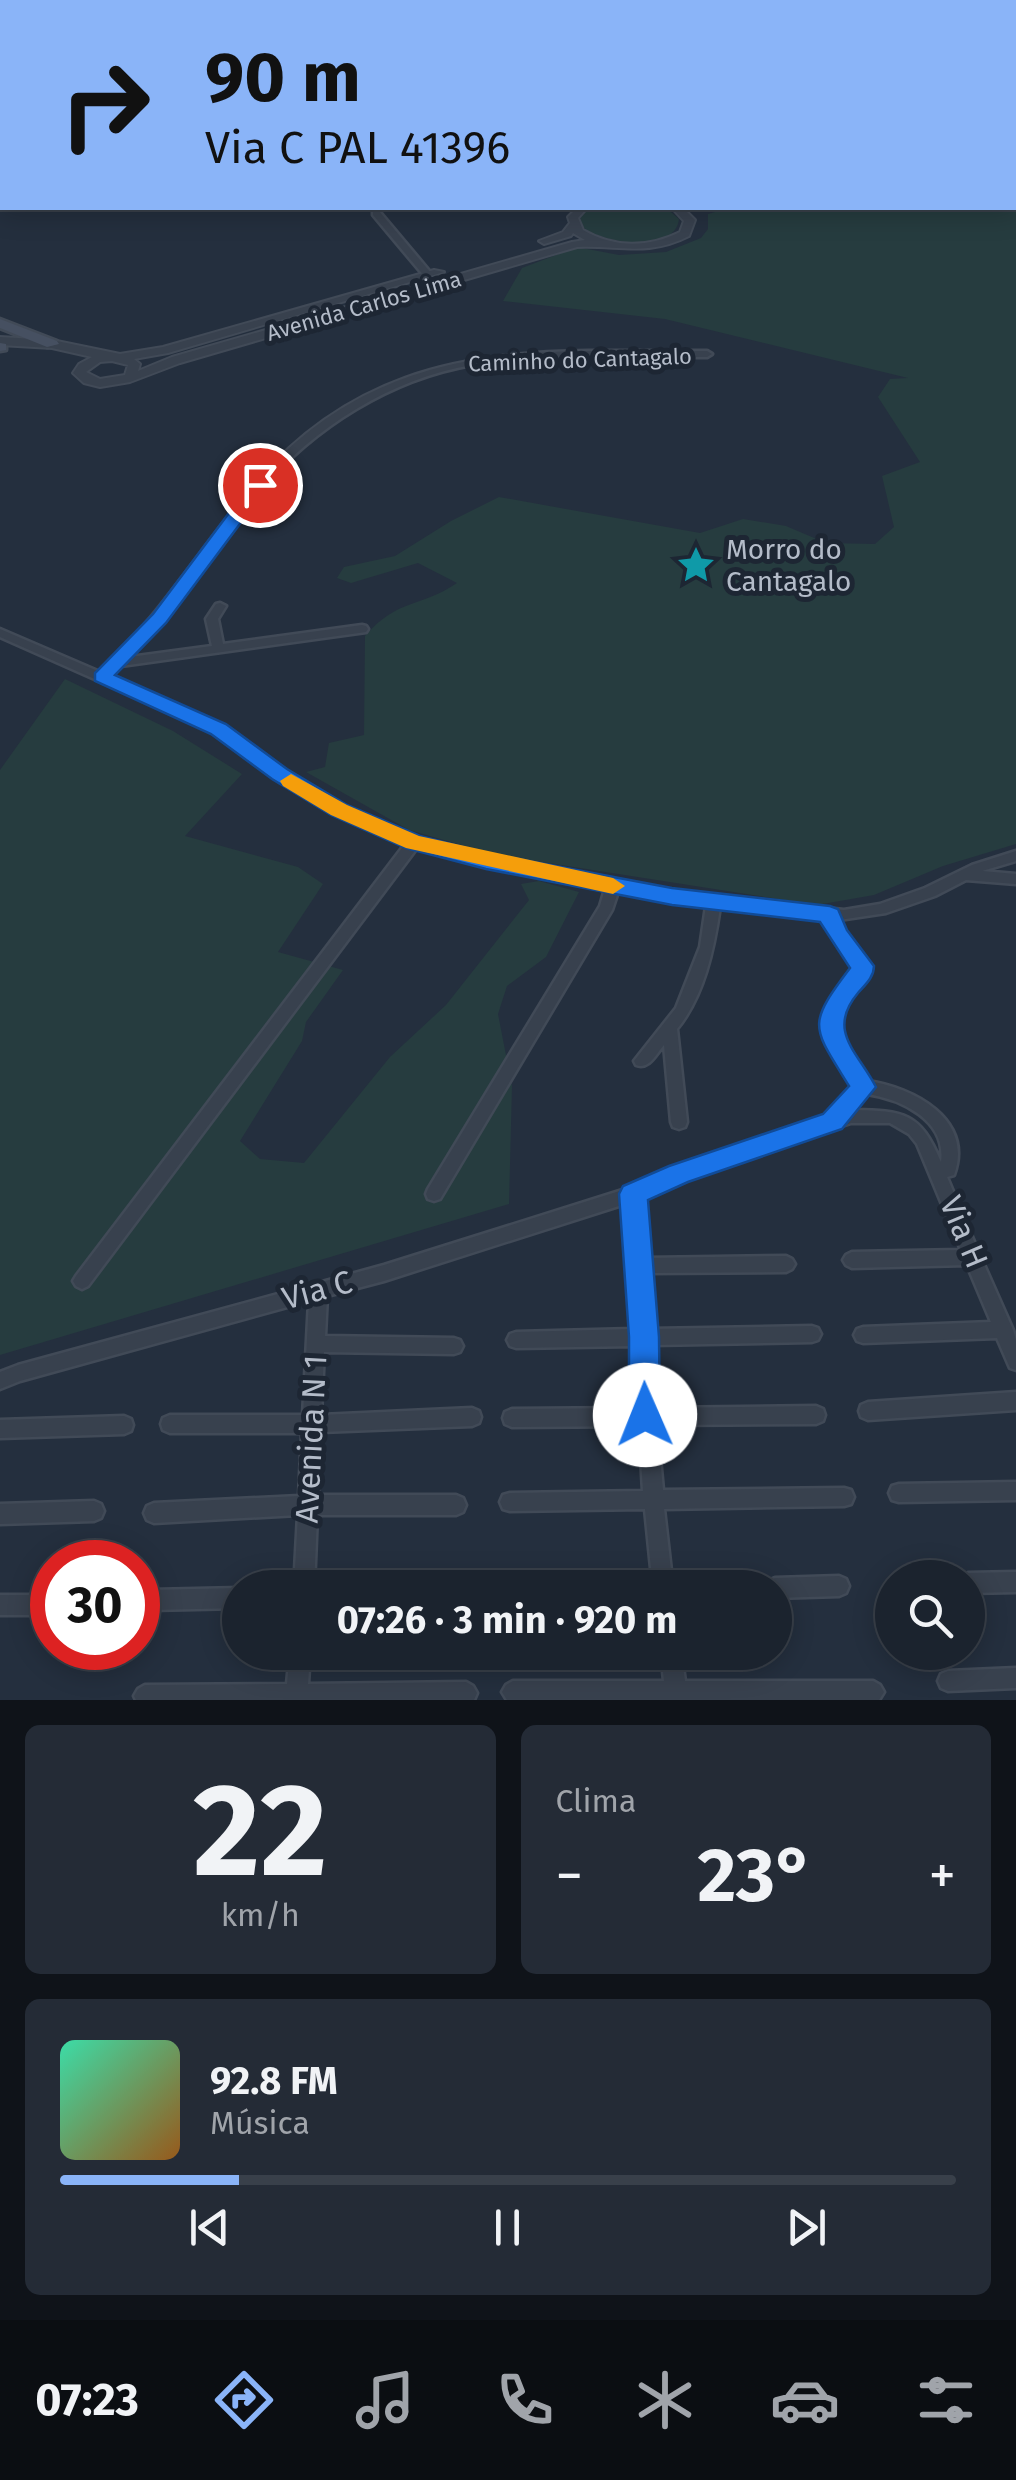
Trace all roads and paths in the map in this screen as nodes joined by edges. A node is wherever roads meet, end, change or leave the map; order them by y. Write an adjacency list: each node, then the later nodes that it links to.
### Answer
1 (678, 210): 5 (street)
2 (697, 210): 5 (street)
3 (376, 213): 7 (street)
4 (573, 217): 6 (street); 7 (street, Avenida Carlos Lima)
5 (690, 220): 6 (street)
6 (599, 242): 14 (street, Avenida Carlos Lima)
7 (428, 275): 12 (street, Avenida Carlos Lima)
8 (0, 323): 9 (main road)
9 (52, 344): 10 (street, Avenida Carlos Lima); 12 (street, Avenida Carlos Lima)
10 (0, 345): 13 (street, Avenida Carlos Lima)
11 (707, 354): 19 (street, Caminho do Cantagalo)
12 (115, 357): 13 (street, Avenida Carlos Lima); 14 (street)
13 (79, 373): 14 (street, Avenida Carlos Lima)
14 (131, 375)
15 (220, 606): 18 (street)
16 (362, 629): 18 (street)
17 (0, 633): 20 (street)
18 (218, 648): 19 (street)
19 (120, 662): 20 (street, Caminho do Cantagalo)
20 (102, 677): 21 (street)
21 (414, 842): 25 (street); 41 (street)
22 (1016, 856): 23 (street)
23 (962, 875): 24 (street); 27 (street)
24 (1016, 879)
25 (613, 886): 26 (street); 35 (street)
26 (714, 901): 27 (street); 28 (street)
27 (830, 915): 30 (street)
28 (670, 1030): 29 (street); 32 (street)
29 (642, 1061)
30 (863, 1087): 33 (street); 34 (street)
31 (892, 1117): 33 (street, Via C); 34 (street, Via H)
32 (679, 1122)
33 (832, 1122): 36 (street, Via C)
34 (938, 1172): 37 (street, Via H)
35 (434, 1194)
36 (633, 1194): 40 (street); 42 (street, Via C)
37 (975, 1257): 38 (street); 43 (street, Via H)
38 (852, 1260)
39 (786, 1264): 40 (street)
40 (639, 1266): 46 (street)
41 (82, 1281)
42 (318, 1291): 48 (street, Avenida N 1); 51 (street, Via C)
43 (1004, 1330): 45 (street); 50 (street, Via H)
44 (812, 1334): 46 (street)
45 (862, 1335)
46 (644, 1337): 47 (street); 54 (street)
47 (516, 1340)
48 (316, 1344): 49 (street); 59 (street, Avenida N 1)
49 (454, 1346)
50 (1016, 1362)
51 (0, 1382)
52 (1016, 1401): 53 (street)
53 (868, 1411)
54 (645, 1415): 55 (street); 57 (street); 65 (street)
55 (816, 1415)
56 (472, 1417): 59 (street)
57 (512, 1418)
58 (170, 1424): 59 (street)
59 (311, 1424): 67 (street, Avenida N 1)
60 (124, 1425): 61 (street)
61 (0, 1429)
62 (1016, 1491): 63 (street)
63 (898, 1493)
64 (844, 1498): 65 (street)
65 (652, 1500): 66 (street); 73 (street)
66 (510, 1502)
67 (308, 1505): 68 (street); 70 (street); 72 (street, Avenida N 1)
68 (456, 1506)
69 (94, 1511): 71 (street)
70 (154, 1513)
71 (0, 1514)
72 (305, 1570)
73 (661, 1570)
74 (1016, 1582): 75 (street)
75 (985, 1583)
76 (839, 1586): 77 (street)
77 (792, 1587)
78 (222, 1598): 79 (street)
79 (160, 1600)
80 (0, 1605): 81 (street)
81 (30, 1605)
82 (298, 1670): 91 (street)
83 (672, 1670): 89 (street)
84 (1016, 1678): 85 (street)
85 (948, 1681)
86 (513, 1692): 89 (street)
87 (873, 1692): 89 (street)
88 (466, 1693): 91 (street)
89 (675, 1695)
90 (145, 1696): 91 (street)
91 (296, 1698)

